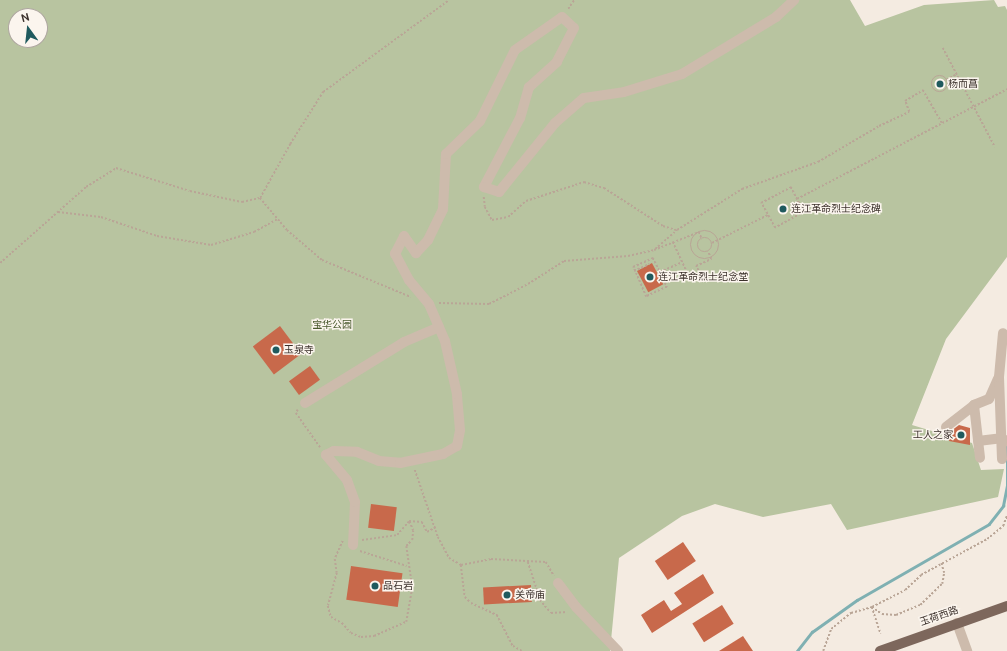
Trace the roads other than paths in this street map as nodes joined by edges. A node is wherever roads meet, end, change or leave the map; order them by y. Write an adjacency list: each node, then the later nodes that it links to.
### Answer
1 (794, 0): 2 (street)
2 (439, 327): 5 (street); 12 (street)
3 (1003, 333): 4 (street)
4 (998, 377): 6 (street); 8 (street)
5 (305, 403)
6 (974, 405): 7 (street); 9 (street)
7 (946, 427)
8 (1004, 439): 9 (street); 11 (street)
9 (978, 441): 10 (street)
10 (980, 458)
11 (1002, 459)
12 (354, 538)
13 (558, 583): 16 (street)
14 (1007, 606): 15 (main road, 玉荷西路)
15 (957, 623): 17 (main road, 玉荷西路); 18 (street)
16 (618, 651)
17 (880, 651)
18 (967, 651)

